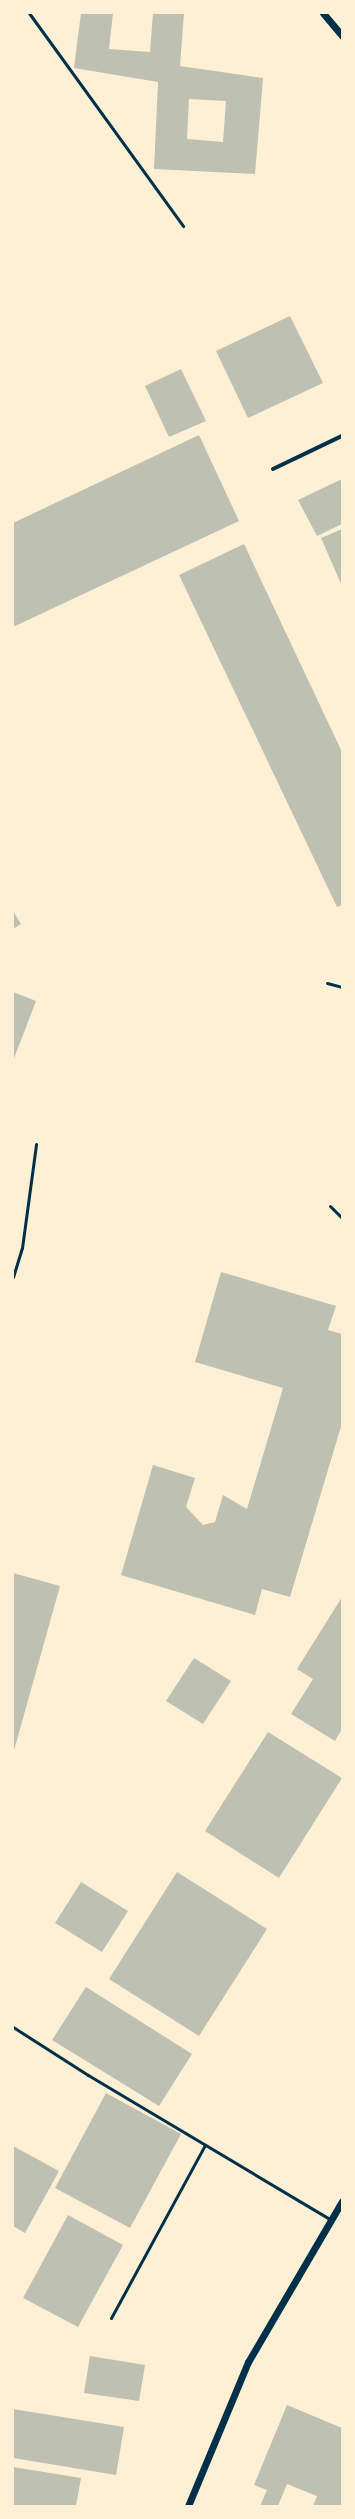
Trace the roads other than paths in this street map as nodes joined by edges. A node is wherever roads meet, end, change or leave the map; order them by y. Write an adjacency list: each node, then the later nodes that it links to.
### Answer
1 (29, 13): 4 (lane)
2 (323, 13): 3 (street)
3 (342, 36)
4 (183, 226)
5 (342, 436): 6 (street)
6 (273, 469)
7 (327, 983): 8 (lane)
8 (342, 988)
9 (36, 1144): 12 (lane)
10 (330, 1206): 11 (lane)
11 (342, 1218)
12 (13, 1277)
13 (13, 2027): 14 (lane)
14 (205, 2145): 16 (lane); 17 (lane)
15 (342, 2201): 16 (street)
16 (331, 2220): 18 (street)
17 (111, 2318)
18 (188, 2506)

